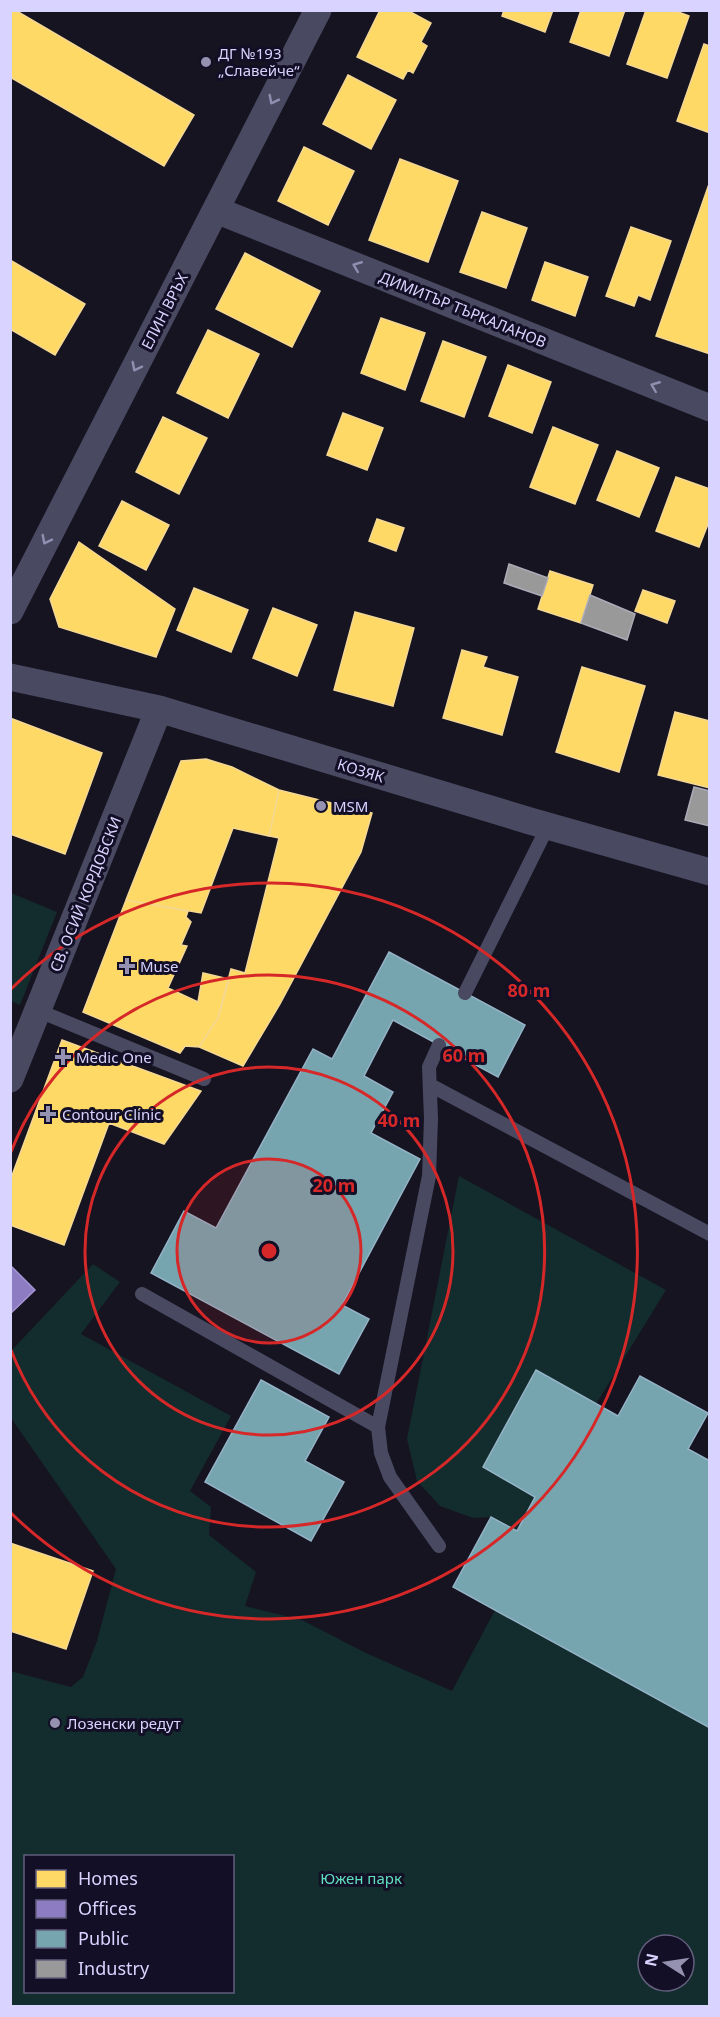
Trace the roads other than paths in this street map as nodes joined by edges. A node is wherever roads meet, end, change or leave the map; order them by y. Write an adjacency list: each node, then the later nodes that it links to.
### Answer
1 (318, 10): 2 (street, ЕЛИН ВРЪХ, one-way to 2)
2 (216, 210): 3 (street, ДИМИТЪР ТЪРКАЛАНОВ, one-way to 2); 4 (street, ЕЛИН ВРЪХ, one-way to 4)
3 (710, 408)
4 (10, 611)
5 (10, 677): 6 (street, КОЗЯК)
6 (159, 709): 7 (street, КОЗЯК); 10 (street, СВ. ОСИЙ КОРДОБСКИ)
7 (548, 826): 8 (street, КОЗЯК); 9 (lane)
8 (710, 872)
9 (465, 993)
10 (39, 1011): 12 (street, СВ. ОСИЙ КОРДОБСКИ); 13 (lane)
11 (439, 1045): 14 (lane)
12 (10, 1079)
13 (204, 1079)
14 (430, 1085): 15 (lane); 17 (lane)
15 (710, 1234)
16 (142, 1294): 17 (lane)
17 (378, 1427): 18 (lane)
18 (439, 1546)

